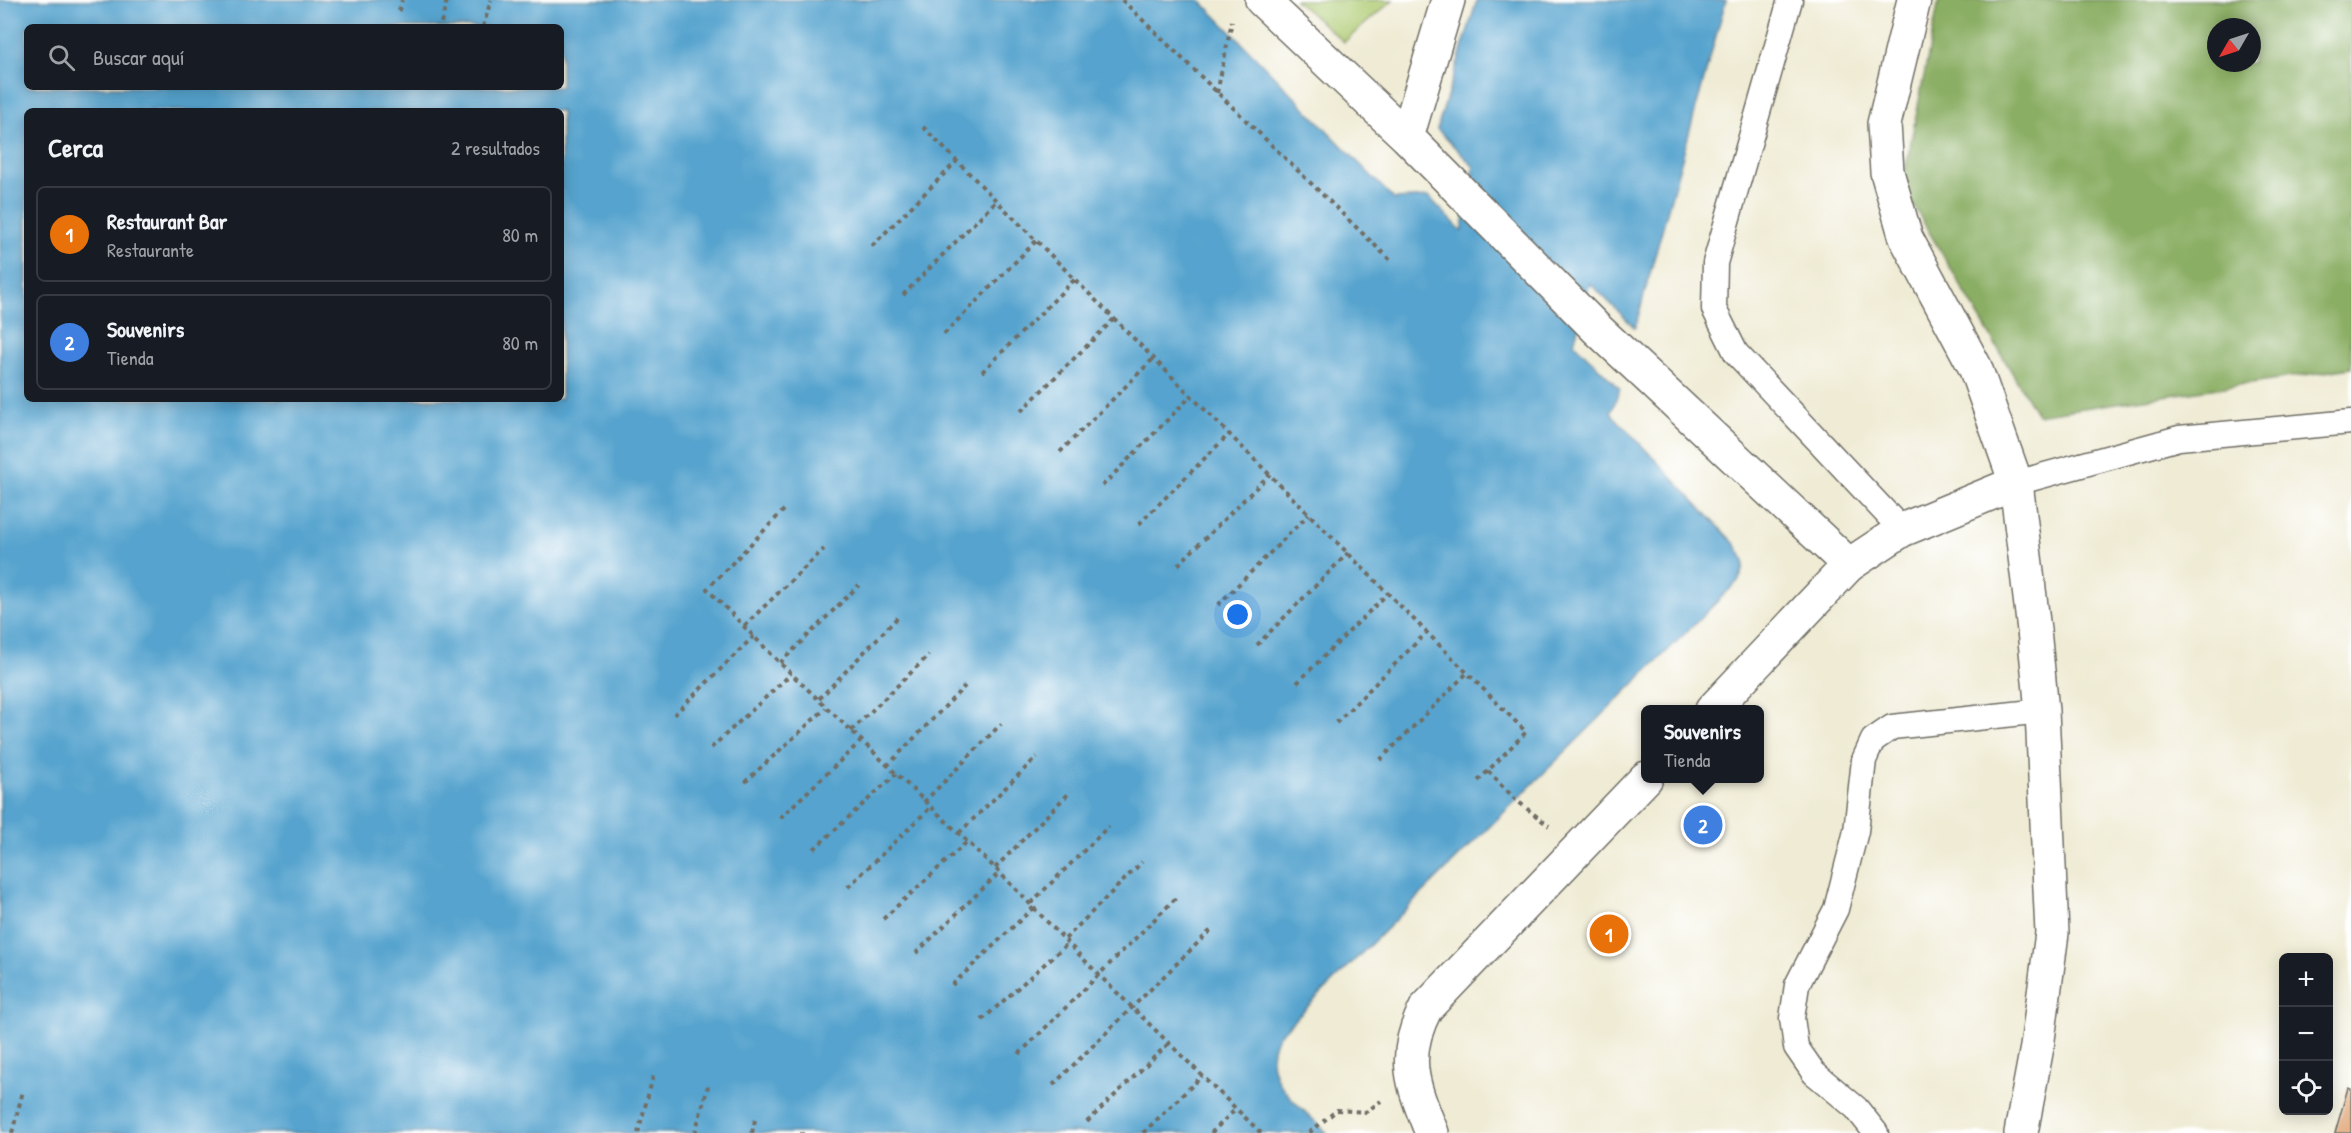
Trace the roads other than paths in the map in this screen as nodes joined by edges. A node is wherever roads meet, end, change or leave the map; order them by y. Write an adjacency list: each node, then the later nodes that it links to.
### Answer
1 (1262, 0): 5 (street)
2 (1448, 0): 5 (street)
3 (1790, 0): 8 (lane)
4 (1914, 0): 7 (street)
5 (1407, 137): 9 (street)
6 (2351, 422): 7 (lane)
7 (2016, 483): 8 (street); 11 (street)
8 (1902, 530): 9 (street)
9 (1849, 565): 10 (street)
10 (1717, 705)
11 (2042, 711): 14 (lane); 15 (street)
12 (1641, 783): 13 (street)
13 (1432, 1133)
14 (1876, 1133)
15 (2021, 1133)

